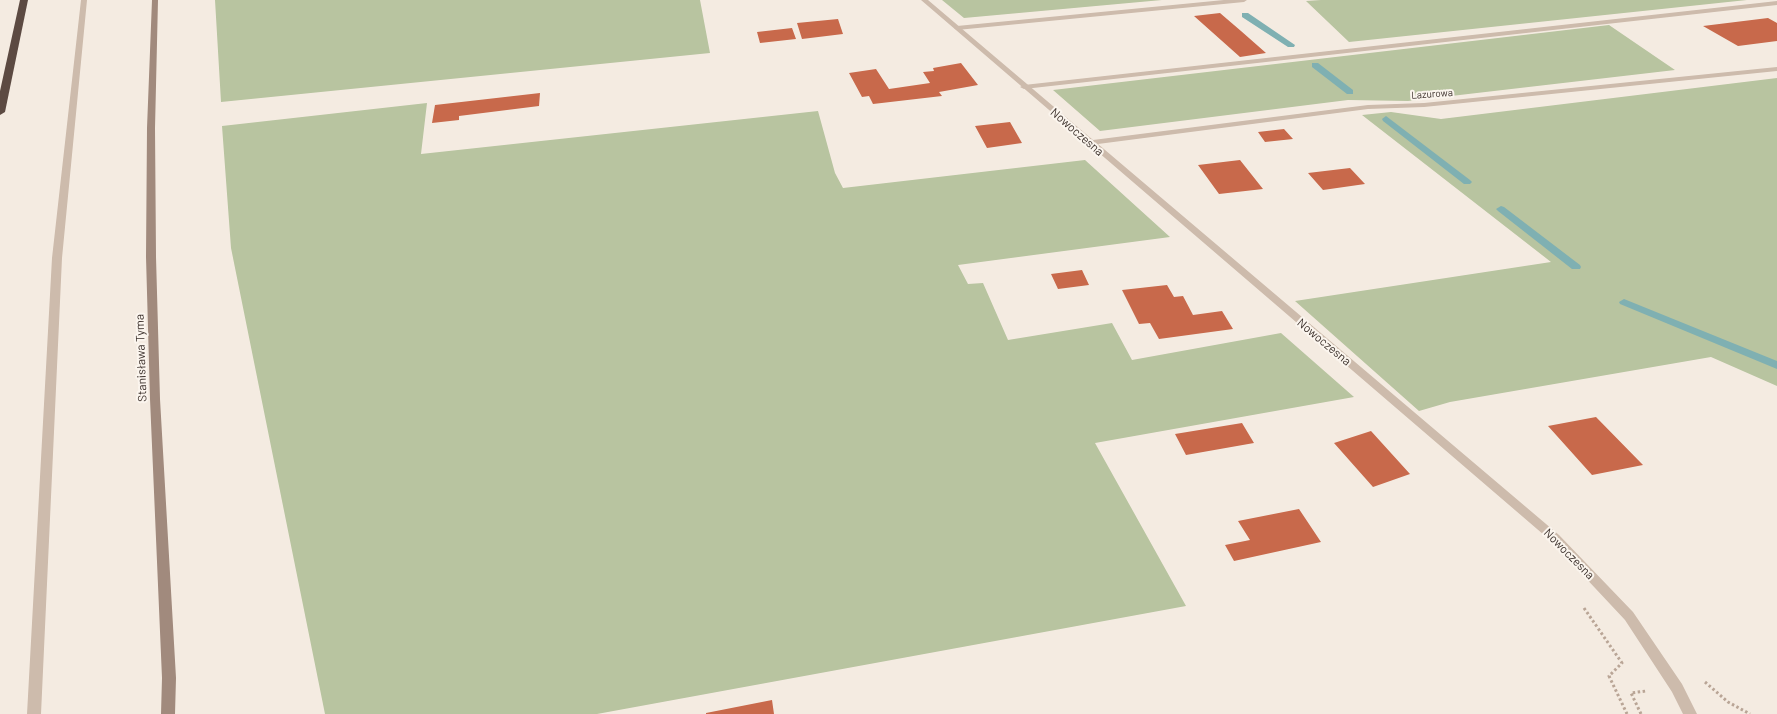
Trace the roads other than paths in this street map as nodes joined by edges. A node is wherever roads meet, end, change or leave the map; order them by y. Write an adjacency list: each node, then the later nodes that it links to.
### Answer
1 (24, 0): 10 (highway)
2 (84, 0): 12 (street)
3 (155, 0): 13 (street, Stanisława Tyma)
4 (924, 0): 7 (street, Nowoczesna)
5 (1244, 0): 7 (street)
6 (1777, 3): 9 (street)
7 (957, 28): 9 (street, Nowoczesna)
8 (1777, 69): 11 (street, Lazurowa)
9 (1024, 87): 11 (street, Nowoczesna)
10 (0, 112)
11 (1090, 143): 14 (street, Nowoczesna)
12 (34, 714)
13 (168, 714)
14 (1690, 714)

